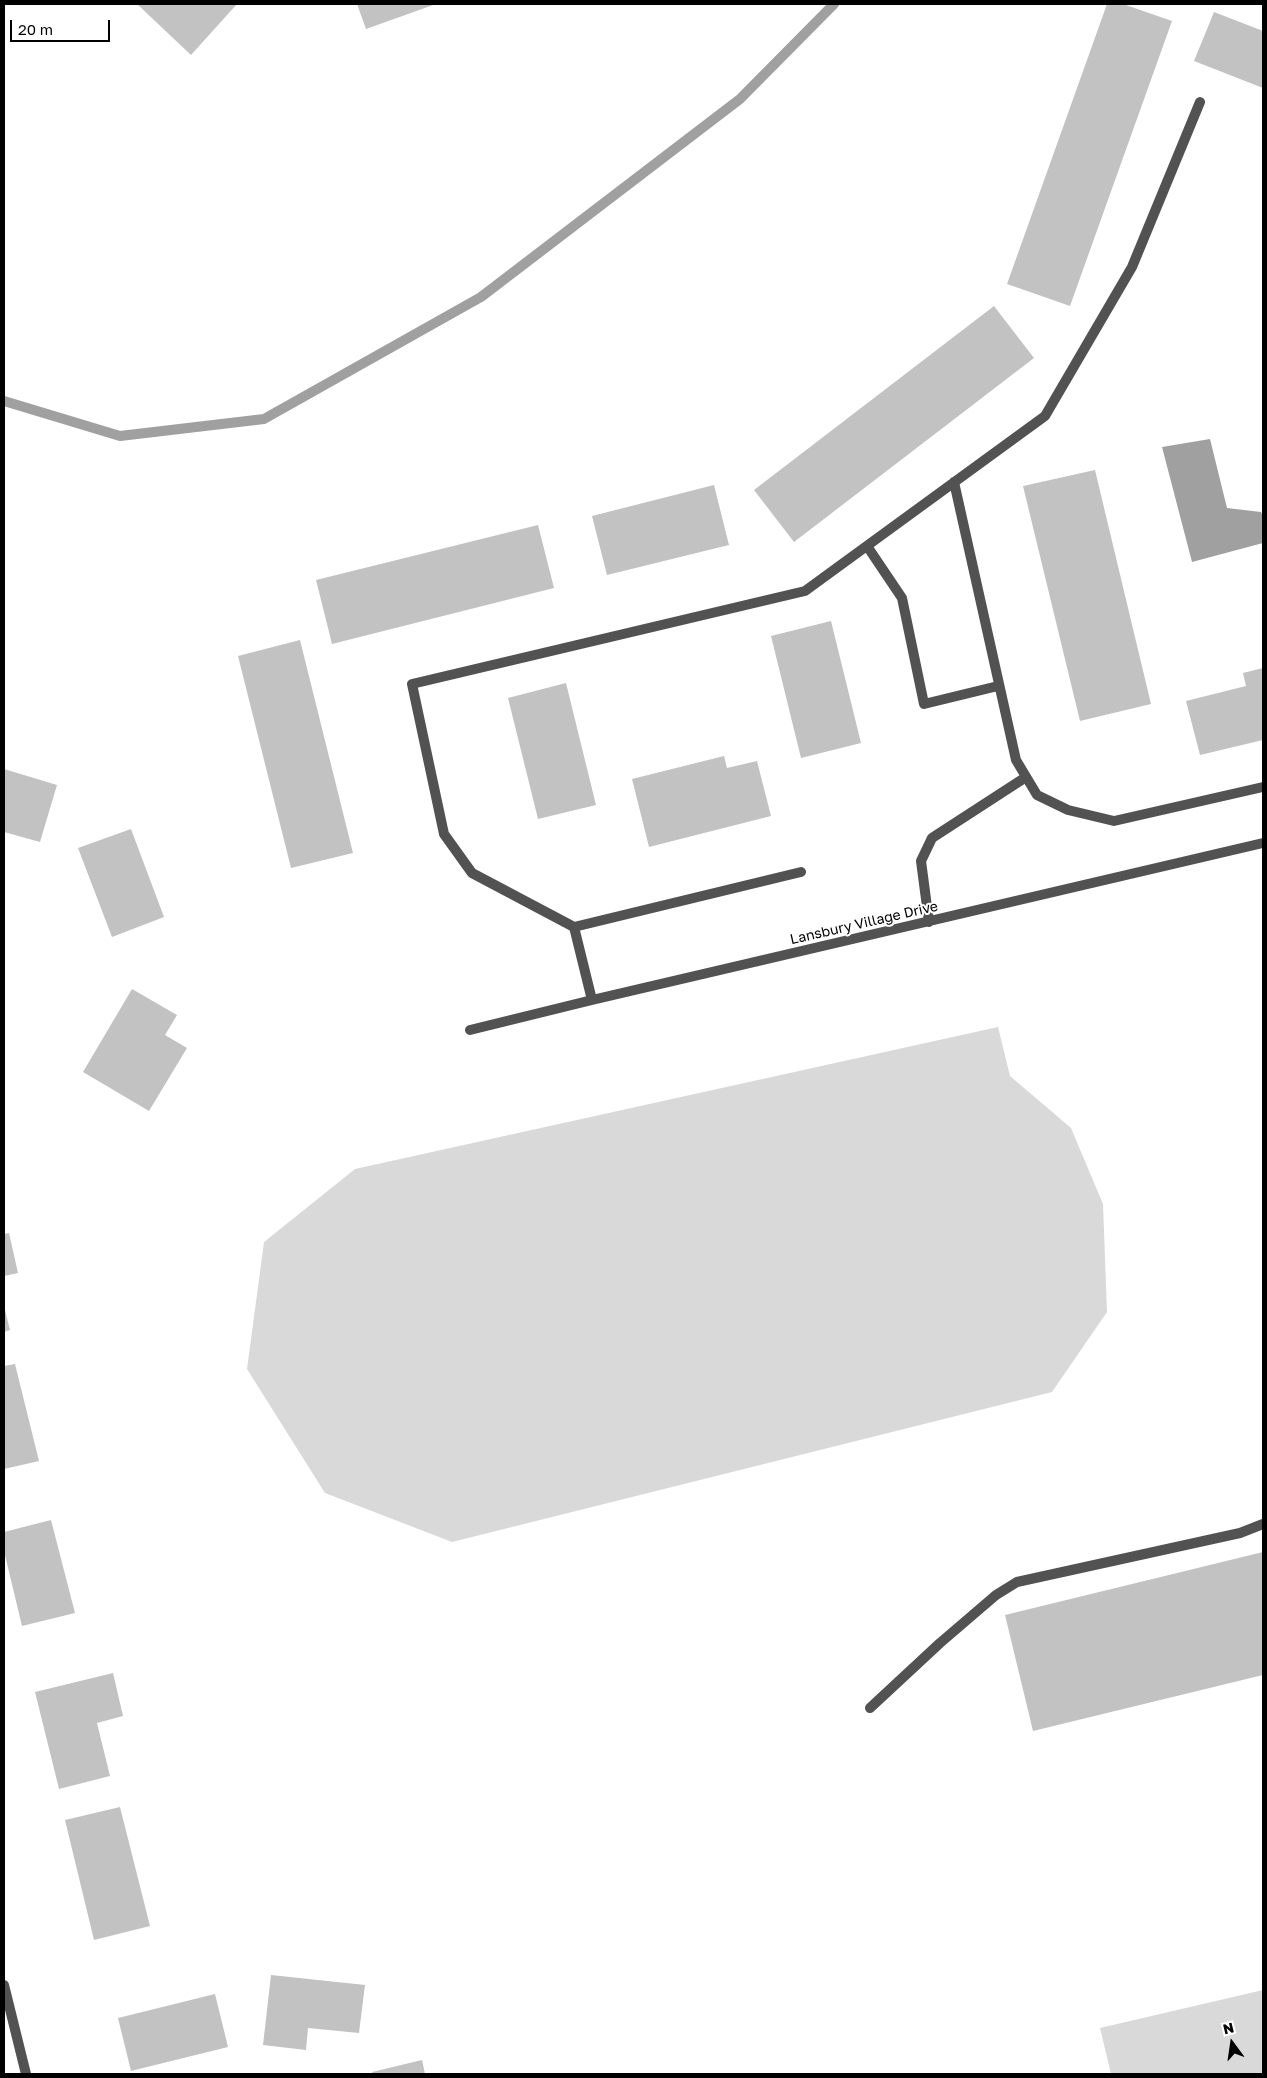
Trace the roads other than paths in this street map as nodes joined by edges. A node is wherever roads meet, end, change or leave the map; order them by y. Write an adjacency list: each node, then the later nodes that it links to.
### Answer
1 (1200, 102): 2 (street)
2 (954, 482): 3 (street); 4 (street)
3 (867, 546): 4 (street); 10 (street)
4 (998, 686): 5 (street)
5 (1026, 777): 6 (street); 9 (street)
6 (1263, 787)
7 (1263, 843): 9 (street, Lansbury Village Drive)
8 (801, 872): 10 (street)
9 (929, 922): 11 (street, Lansbury Village Drive)
10 (574, 927): 11 (street)
11 (592, 1000): 12 (street, Lansbury Village Drive)
12 (470, 1030)
13 (1263, 1524): 14 (street)
14 (870, 1708)
15 (4, 1985): 16 (street)
16 (26, 2074)

